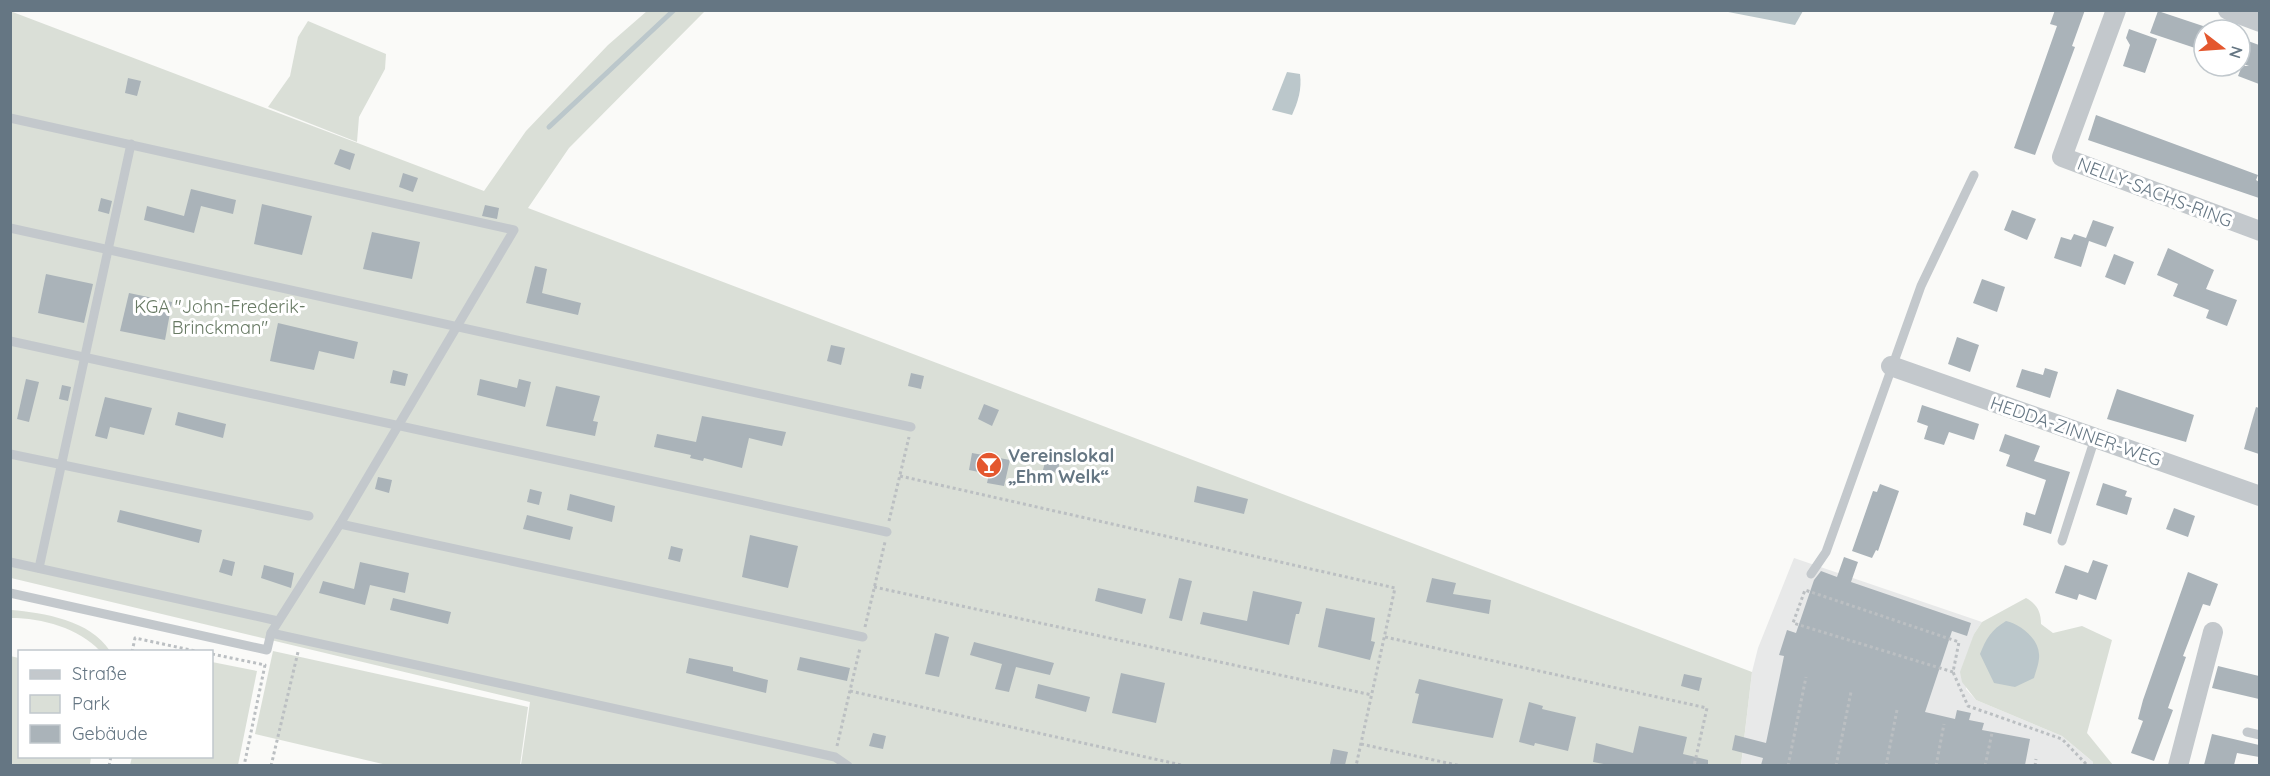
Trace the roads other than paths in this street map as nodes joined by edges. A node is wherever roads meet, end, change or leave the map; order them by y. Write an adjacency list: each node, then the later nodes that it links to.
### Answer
1 (2116, 10): 8 (street, NELLY-SACHS-RING)
2 (2228, 10): 3 (street)
3 (2259, 22)
4 (10, 118): 5 (lane)
5 (131, 144): 9 (lane); 10 (lane)
6 (1974, 175): 13 (lane)
7 (10, 228): 9 (lane)
8 (2259, 231)
9 (107, 250): 10 (lane); 12 (lane)
10 (458, 325): 14 (lane); 15 (lane)
11 (10, 341): 12 (lane)
12 (85, 358): 14 (lane); 18 (lane)
13 (1892, 366): 16 (street, HEDDA-ZINNER-WEG); 26 (lane)
14 (398, 427): 21 (lane); 22 (lane)
15 (911, 427)
16 (2095, 438): 19 (street, HEDDA-ZINNER-WEG); 23 (lane)
17 (10, 454): 18 (lane)
18 (62, 465): 20 (lane); 25 (lane)
19 (2259, 496)
20 (309, 516)
21 (340, 524): 28 (lane); 31 (lane)
22 (887, 532)
23 (2062, 541)
24 (10, 562): 25 (lane)
25 (39, 568): 28 (lane)
26 (1811, 574)
27 (10, 593): 30 (lane)
28 (278, 621): 30 (lane)
29 (2213, 632): 35 (street)
30 (271, 633): 34 (lane)
31 (863, 637)
32 (2247, 732): 33 (lane)
33 (2259, 735)
34 (848, 765)
35 (2178, 765)

